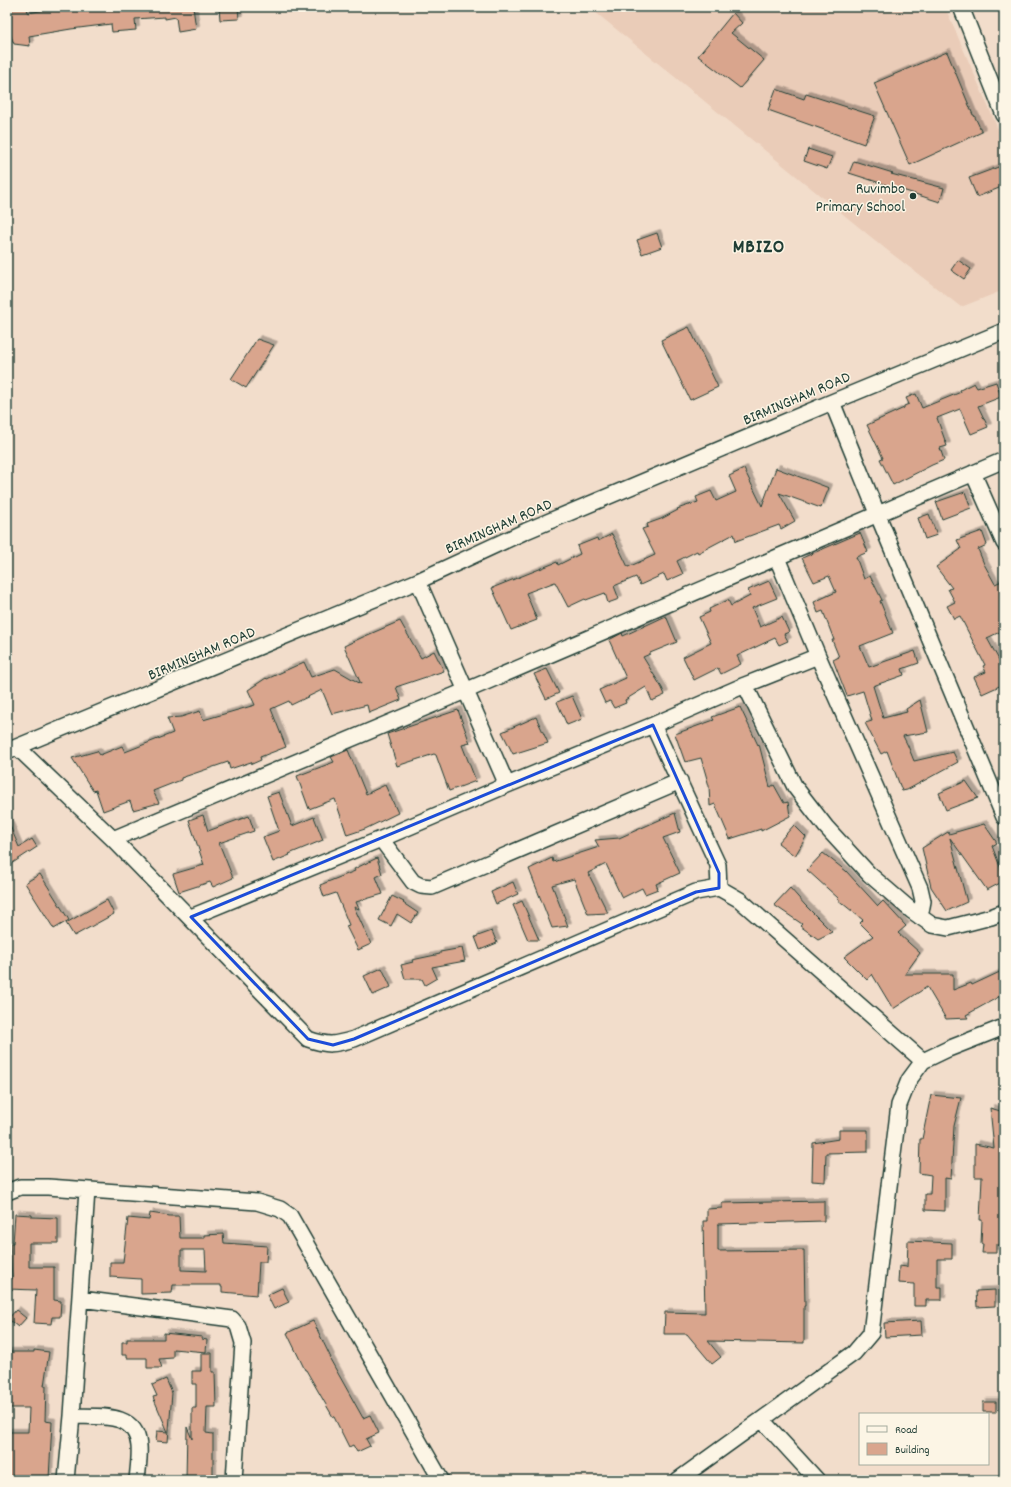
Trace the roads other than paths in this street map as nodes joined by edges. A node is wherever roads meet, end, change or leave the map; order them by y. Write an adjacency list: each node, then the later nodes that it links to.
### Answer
1 (961, 7): 2 (street)
2 (1004, 115)
3 (1004, 331): 4 (street, BIRMINGHAM ROAD)
4 (832, 402): 7 (street); 10 (street, BIRMINGHAM ROAD)
5 (1004, 460): 6 (street)
6 (972, 473): 7 (street); 8 (street)
7 (877, 514): 9 (street); 18 (street)
8 (1004, 543)
9 (777, 558): 11 (street); 13 (street)
10 (418, 581): 13 (street); 15 (street, BIRMINGHAM ROAD)
11 (818, 656): 12 (street); 25 (street)
12 (745, 685): 14 (street); 25 (street)
13 (465, 691): 17 (street); 20 (street)
14 (653, 725): 16 (street); 17 (street)
15 (12, 749): 20 (street)
16 (680, 781): 21 (street); 22 (street)
17 (507, 784): 21 (street)
18 (999, 794): 19 (street)
19 (1004, 817)
20 (113, 839): 24 (street)
21 (381, 839): 24 (street)
22 (719, 888): 24 (street); 27 (street)
23 (1004, 912): 25 (street)
24 (191, 917)
25 (920, 917)
26 (1004, 1027): 27 (street)
27 (923, 1061): 32 (street)
28 (87, 1190): 29 (street); 30 (street); 36 (street)
29 (7, 1192)
30 (81, 1299): 31 (street); 35 (street)
31 (72, 1416): 33 (street); 34 (street)
32 (762, 1420): 37 (street); 38 (street)
33 (66, 1480)
34 (137, 1480)
35 (234, 1480)
36 (441, 1480)
37 (678, 1480)
38 (817, 1480)

